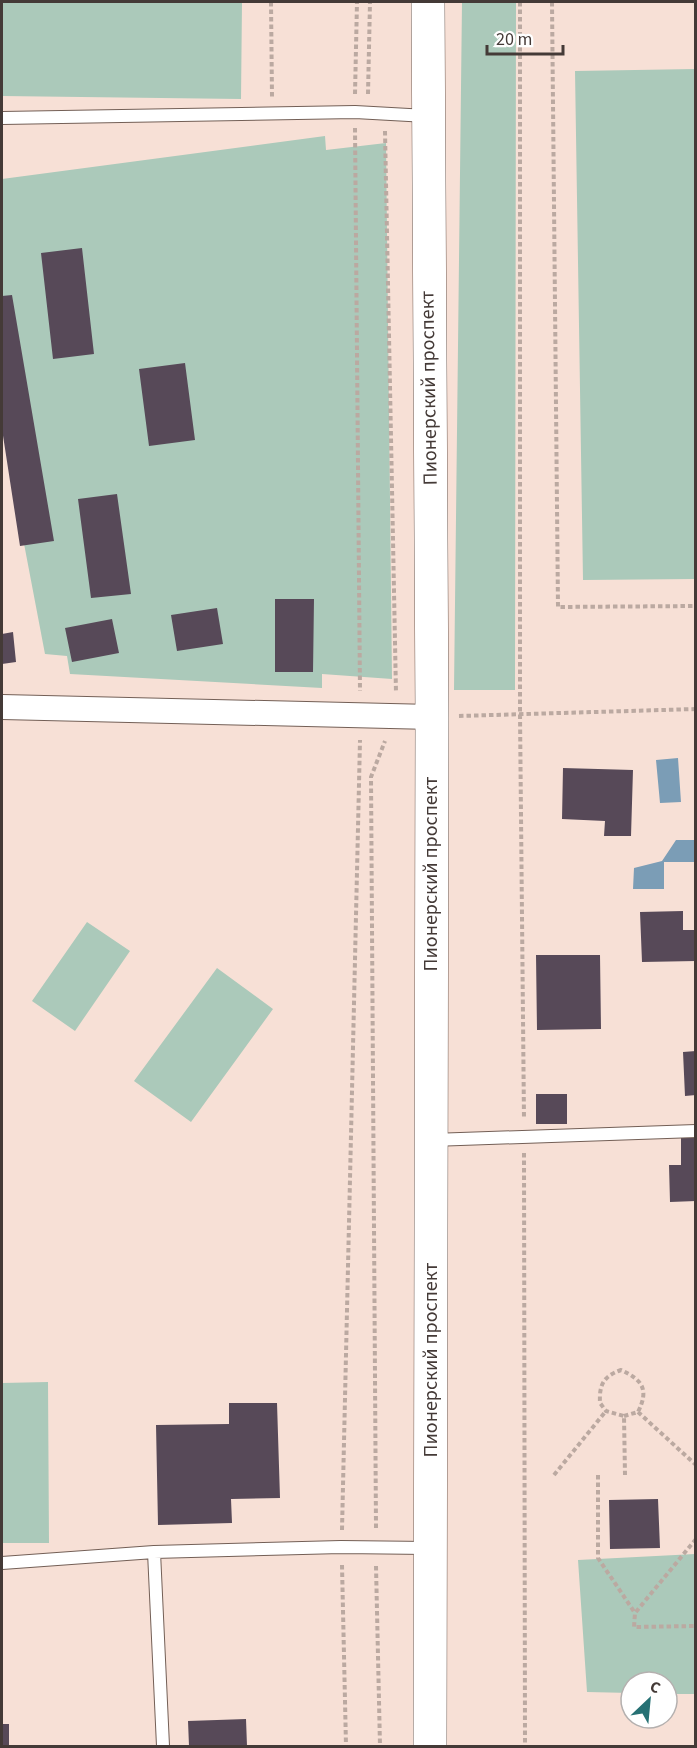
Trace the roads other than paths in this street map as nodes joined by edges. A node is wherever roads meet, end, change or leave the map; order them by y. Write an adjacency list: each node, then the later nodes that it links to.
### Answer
1 (428, 2): 2 (street, Пионерский проспект)
2 (426, 116): 3 (lane); 5 (street, Пионерский проспект)
3 (2, 118)
4 (2, 706): 5 (street)
5 (432, 717): 7 (street, Пионерский проспект)
6 (696, 1131): 7 (lane)
7 (430, 1140): 8 (street, Пионерский проспект)
8 (429, 1548): 9 (lane); 12 (street, Пионерский проспект)
9 (154, 1552): 10 (lane); 11 (lane)
10 (2, 1563)
11 (163, 1746)
12 (430, 1746)

